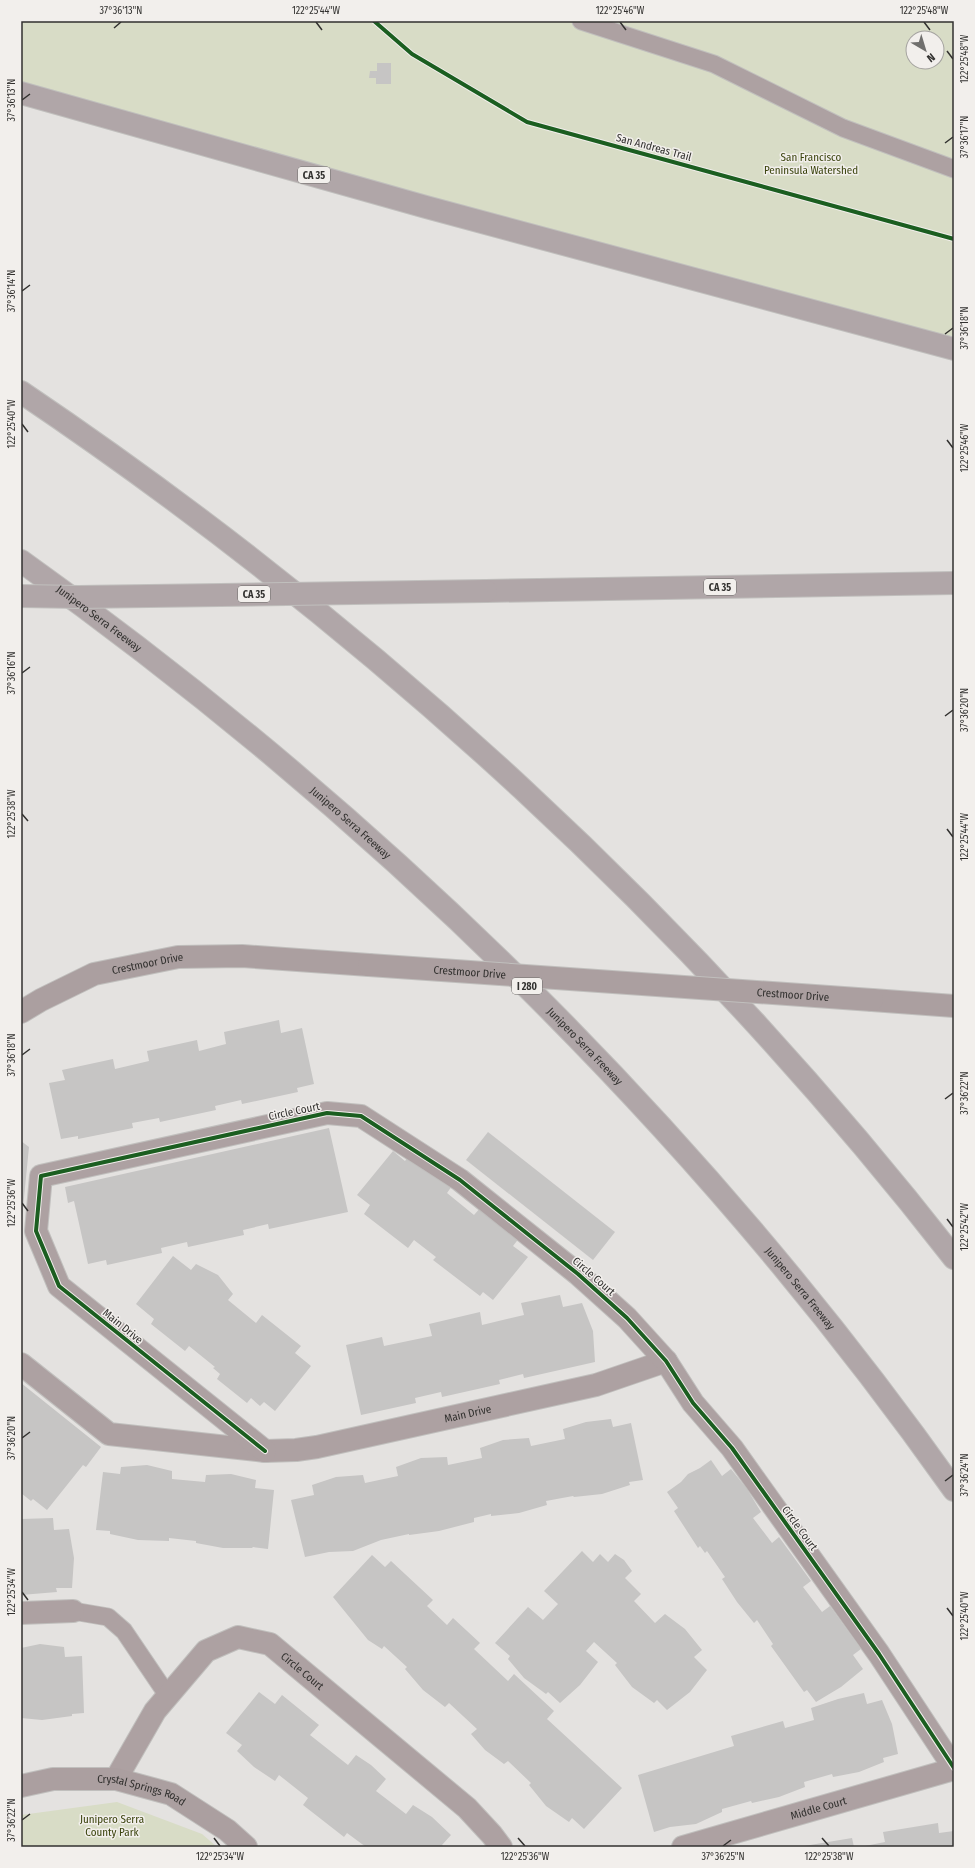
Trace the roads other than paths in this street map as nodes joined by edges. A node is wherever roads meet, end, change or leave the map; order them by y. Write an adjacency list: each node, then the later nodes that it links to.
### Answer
1 (580, 21): 3 (lane)
2 (21, 93): 4 (highway, CA 35)
3 (954, 169)
4 (954, 349)
5 (21, 392): 12 (highway)
6 (21, 561): 16 (highway, Junipero Serra Freeway / I 280)
7 (954, 583): 8 (highway, CA 35, bridge)
8 (21, 596)
9 (954, 1006): 10 (street, Crestmoor Drive, bridge)
10 (21, 1012)
11 (40, 1176): 13 (street, Circle Court); 15 (street, Main Drive)
12 (954, 1258)
13 (666, 1361): 15 (street, Main Drive); 20 (street, Circle Court)
14 (21, 1364): 15 (street, Main Drive)
15 (265, 1451)
16 (954, 1490)
17 (74, 1611): 18 (street); 19 (lane)
18 (21, 1613)
19 (168, 1696): 21 (street, Circle Court); 24 (street, Circle Court)
20 (954, 1769): 25 (street, Middle Court)
21 (116, 1779): 22 (street, Crystal Springs Road); 23 (street, Crystal Springs Road)
22 (21, 1786)
23 (246, 1847)
24 (501, 1847)
25 (682, 1847)

